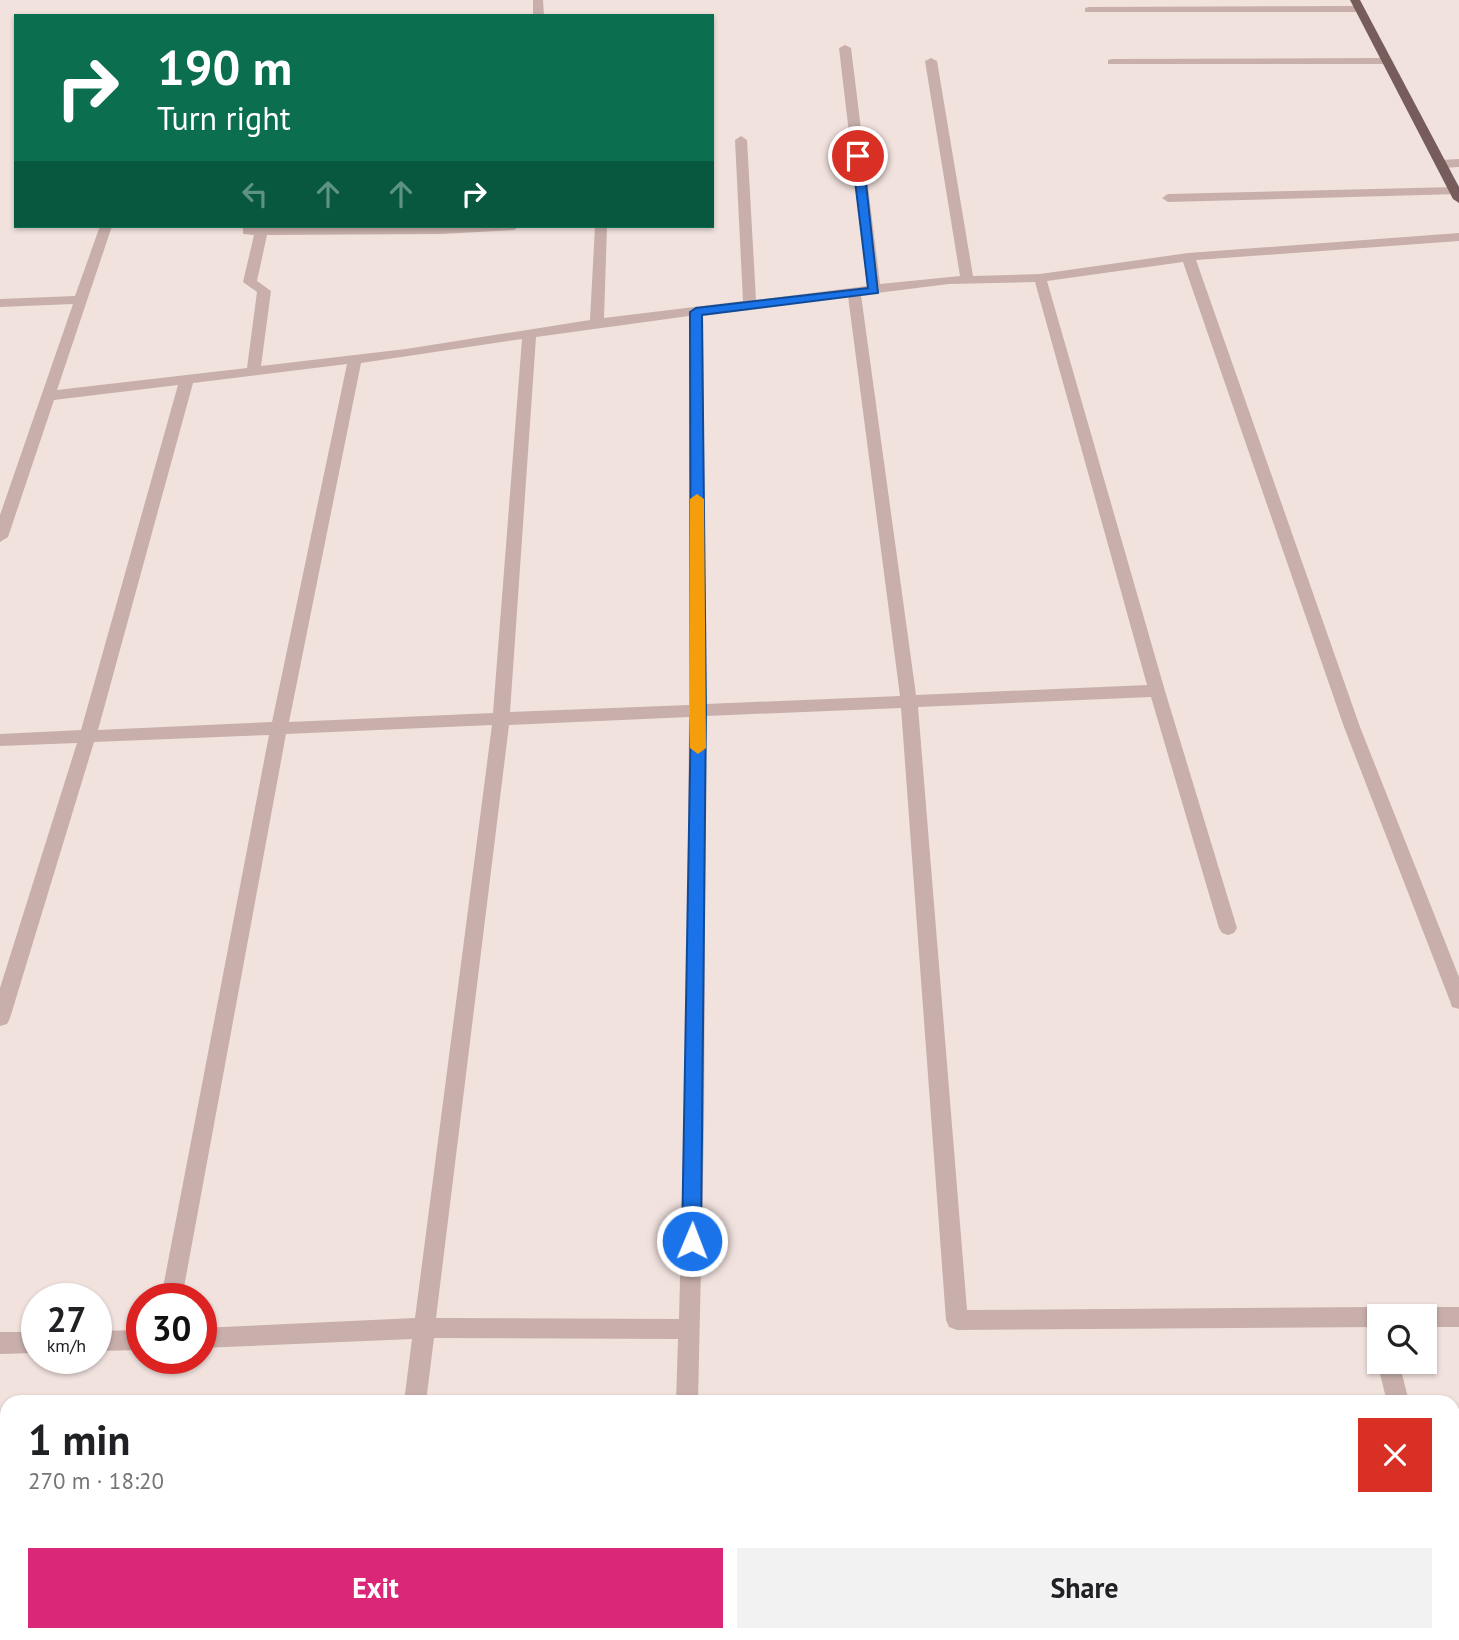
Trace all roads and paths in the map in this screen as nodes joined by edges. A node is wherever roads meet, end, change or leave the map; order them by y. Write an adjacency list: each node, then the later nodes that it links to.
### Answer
1 (1357, 4): 2 (street); 5 (main road)
2 (1088, 10)
3 (845, 48): 19 (street)
4 (931, 61): 18 (street)
5 (1387, 61): 6 (street); 9 (main road)
6 (1112, 62)
7 (741, 140): 23 (street)
8 (1459, 163): 9 (street)
9 (1441, 164): 10 (main road)
10 (1457, 195): 11 (street)
11 (1168, 198)
12 (105, 228): 21 (street)
13 (477, 228): 28 (street)
14 (601, 228): 25 (street)
15 (1459, 237): 16 (street)
16 (1188, 257): 17 (street); 40 (street)
17 (1040, 278): 18 (street); 32 (street)
18 (967, 280): 19 (street)
19 (874, 290): 20 (street)
20 (854, 293): 23 (street); 33 (street)
21 (80, 300): 22 (street); 30 (street)
22 (0, 303)
23 (750, 306): 24 (street)
24 (696, 312): 25 (street); 34 (street)
25 (597, 323): 26 (street)
26 (530, 334): 27 (street); 35 (street)
27 (355, 359): 28 (street); 36 (street)
28 (253, 371): 29 (street)
29 (187, 379): 30 (street); 37 (street)
30 (47, 396): 31 (street)
31 (0, 537)
32 (1157, 691): 33 (street); 39 (street)
33 (909, 702): 34 (street); 45 (street)
34 (698, 710): 35 (street); 47 (street)
35 (501, 719): 36 (street); 46 (street)
36 (279, 728): 37 (street); 42 (street)
37 (88, 736): 38 (street); 41 (street)
38 (0, 740)
39 (1228, 928)
40 (1459, 1001)
41 (0, 1018)
42 (174, 1283)
43 (1437, 1317): 44 (street)
44 (1459, 1317)
45 (1367, 1321)
46 (425, 1328): 47 (street); 48 (street); 52 (street)
47 (690, 1329): 53 (street)
48 (217, 1337)
49 (21, 1342): 50 (street)
50 (0, 1343)
51 (1391, 1374): 54 (street)
52 (416, 1395)
53 (687, 1395)
54 (1396, 1395)

